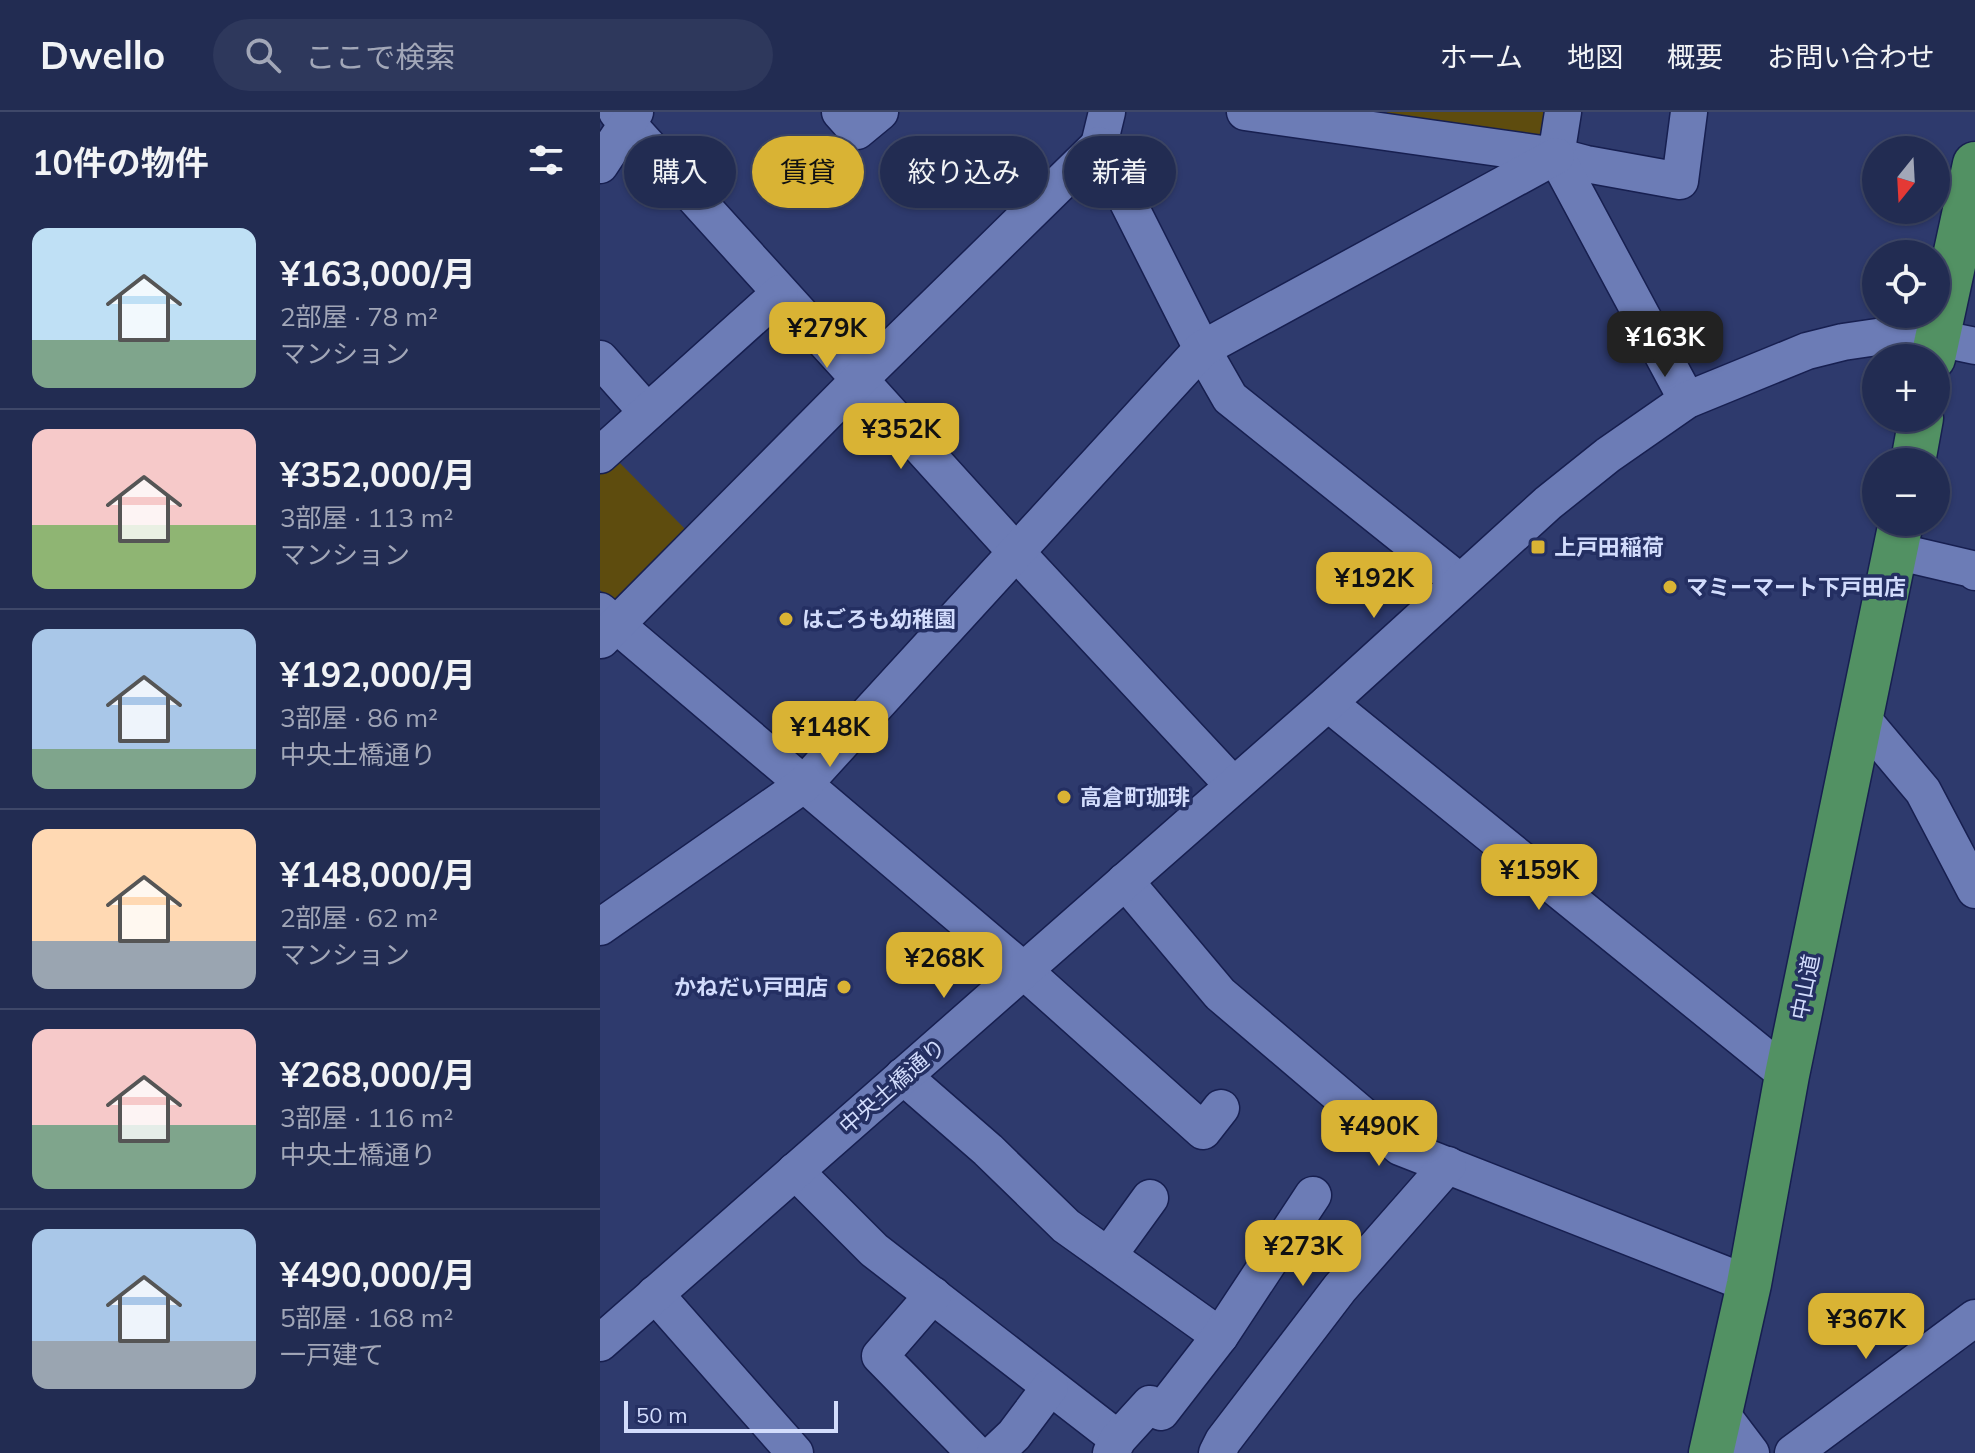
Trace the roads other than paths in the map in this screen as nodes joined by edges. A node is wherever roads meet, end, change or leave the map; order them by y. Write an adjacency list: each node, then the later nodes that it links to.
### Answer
1 (840, 112): 2 (street)
2 (880, 112)
3 (1245, 112): 8 (street)
4 (1563, 112): 8 (street)
5 (1689, 112): 8 (street)
6 (626, 116): 10 (street); 11 (street)
7 (1103, 128): 14 (street); 16 (street)
8 (1556, 156): 14 (street); 17 (street)
9 (1975, 164): 13 (highway)
10 (600, 165)
11 (780, 293): 16 (street); 18 (street)
12 (1938, 344): 17 (street, 中央土橋通り)
13 (1948, 344)
14 (1202, 349): 21 (street); 23 (street)
15 (600, 359): 18 (street)
16 (859, 380): 21 (street); 24 (street)
17 (1687, 400): 23 (street, 中央土橋通り)
18 (647, 412): 19 (street)
19 (600, 455)
20 (1898, 536): 22 (street); 26 (highway, 中山道)
21 (1015, 551): 27 (street); 28 (street)
22 (1974, 569)
23 (1460, 582): 25 (street, 中央土橋通り)
24 (605, 626): 27 (street)
25 (1328, 703): 28 (street, 中央土橋通り); 33 (street)
26 (1860, 716): 30 (street); 33 (highway, 中山道)
27 (803, 785): 31 (street); 32 (street)
28 (1233, 785): 29 (street, 中央土橋通り)
29 (1125, 881): 32 (street, 中央土橋通り); 36 (street)
30 (1975, 890)
31 (600, 927)
32 (1023, 970): 34 (street, 中央土橋通り); 35 (street)
33 (1787, 1075): 41 (highway, 中山道)
34 (903, 1076): 37 (street, 中央土橋通り); 40 (street)
35 (1221, 1108)
36 (1448, 1165): 41 (street); 53 (street)
37 (795, 1171): 42 (street, 中央土橋通り); 43 (street)
38 (1313, 1195): 45 (street)
39 (1150, 1198): 40 (street)
40 (1108, 1256): 45 (street)
41 (1749, 1284): 48 (highway, 中山道)
42 (655, 1294): 46 (street, 中央土橋通り); 50 (street)
43 (933, 1295): 47 (street); 51 (street)
44 (1975, 1318): 55 (street)
45 (1220, 1336): 49 (street)
46 (600, 1343)
47 (1050, 1387): 49 (street); 52 (street)
48 (1716, 1432): 54 (street)
49 (1114, 1446)
50 (795, 1453)
51 (975, 1453)
52 (995, 1453)
53 (1217, 1453)
54 (1751, 1453)
55 (1793, 1453)

